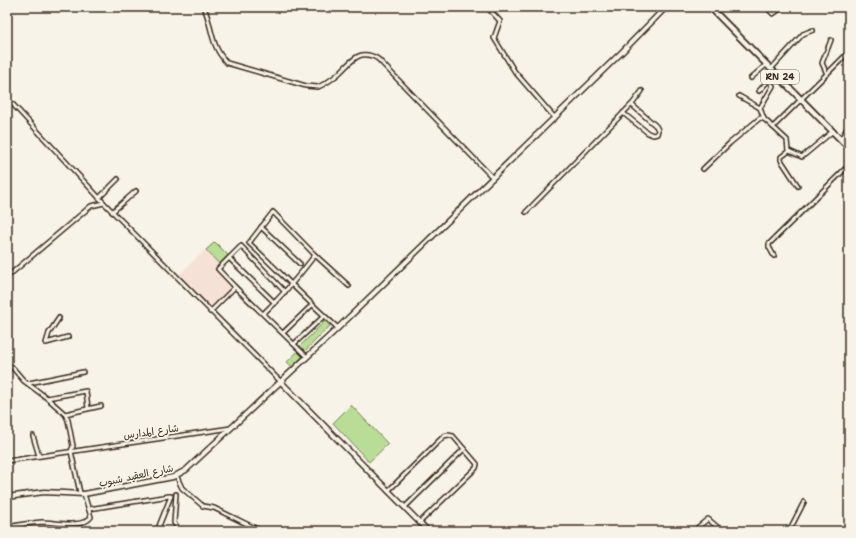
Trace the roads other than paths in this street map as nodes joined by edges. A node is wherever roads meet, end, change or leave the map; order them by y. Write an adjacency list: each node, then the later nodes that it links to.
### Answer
1 (204, 7): 34 (street)
2 (487, 7): 24 (street)
3 (666, 7): 24 (main road, شارع العقيد شبوب)
4 (710, 7): 10 (main road, RN 24)
5 (766, 7): 6 (street)
6 (783, 7)
7 (813, 30): 11 (street)
8 (831, 40): 13 (street)
9 (849, 52): 13 (street)
10 (767, 64): 11 (main road, RN 24); 14 (street)
11 (771, 69): 12 (main road, RN 24)
12 (775, 73): 15 (street); 20 (main road, RN 24)
13 (827, 74): 20 (street)
14 (751, 78)
15 (768, 79): 17 (street); 22 (street)
16 (642, 90): 21 (street)
17 (759, 90)
18 (739, 96): 22 (street)
19 (7, 98): 38 (street)
20 (801, 99): 27 (street); 28 (main road, RN 24)
21 (632, 105): 23 (street); 23 (street)
22 (760, 108): 25 (street)
23 (623, 113): 41 (street)
24 (555, 118): 34 (main road, شارع العقيد شبوب)
25 (764, 119): 27 (street); 33 (street)
26 (849, 125): 29 (street)
27 (773, 127): 31 (street)
28 (833, 131): 29 (main road, RN 24); 31 (street)
29 (841, 139): 30 (main road, RN 24)
30 (849, 148)
31 (788, 151): 36 (street)
32 (849, 165): 44 (street)
33 (703, 169)
34 (493, 178): 58 (main road, شارع العقيد شبوب)
35 (118, 179): 38 (street)
36 (798, 186)
37 (136, 191): 40 (street)
38 (99, 198): 39 (street)
39 (104, 203): 40 (street); 47 (street)
40 (112, 212): 54 (street)
41 (526, 212)
42 (261, 227): 43 (street); 46 (street); 48 (street)
43 (316, 255): 48 (street); 49 (street)
44 (774, 256)
45 (229, 258): 50 (street); 51 (street); 52 (street)
46 (300, 264)
47 (7, 277)
48 (292, 284): 51 (street); 53 (street)
49 (349, 286)
50 (235, 287): 54 (street); 55 (street)
51 (285, 292): 52 (street)
52 (275, 303): 55 (street)
53 (312, 305): 56 (street); 59 (street)
54 (210, 312): 65 (street)
55 (263, 314): 59 (street)
56 (324, 316): 58 (street); 61 (street)
57 (60, 318): 60 (street)
58 (338, 328): 62 (main road, شارع العقيد شبوب)
59 (283, 333): 61 (street)
60 (68, 337)
61 (294, 344): 62 (street)
62 (308, 357): 65 (main road, شارع العقيد شبوب)
63 (12, 367): 66 (street)
64 (83, 372): 66 (street)
65 (281, 382): 71 (main road, شارع العقيد شبوب); 79 (main road)
66 (28, 383): 67 (street)
67 (47, 398): 69 (street); 70 (street)
68 (101, 406): 69 (street)
69 (88, 408): 70 (street)
70 (65, 414): 74 (street)
71 (233, 427): 74 (street, شارع المدارس); 77 (main road, شارع العقيد شبوب)
72 (33, 436): 75 (street)
73 (464, 449): 79 (street); 86 (street); 88 (street)
74 (71, 451): 75 (street, شارع المدارس); 80 (street)
75 (39, 456): 76 (street, شارع المدارس)
76 (7, 461)
77 (176, 476): 78 (street); 80 (main road, شارع العقيد شبوب)
78 (182, 488): 81 (street); 92 (street)
79 (388, 491): 86 (main road)
80 (82, 493): 82 (main road, شارع العقيد شبوب); 87 (street)
81 (176, 494): 83 (street); 84 (street)
82 (7, 496)
83 (171, 496): 84 (street); 87 (street); 90 (street)
84 (176, 499): 91 (street)
85 (804, 502): 96 (street)
86 (405, 507): 88 (main road)
87 (89, 509): 89 (street)
88 (420, 522): 93 (main road)
89 (7, 528)
90 (157, 531)
91 (179, 531)
92 (261, 531)
93 (428, 531)
94 (693, 531): 95 (street)
95 (722, 531)
96 (789, 531)

